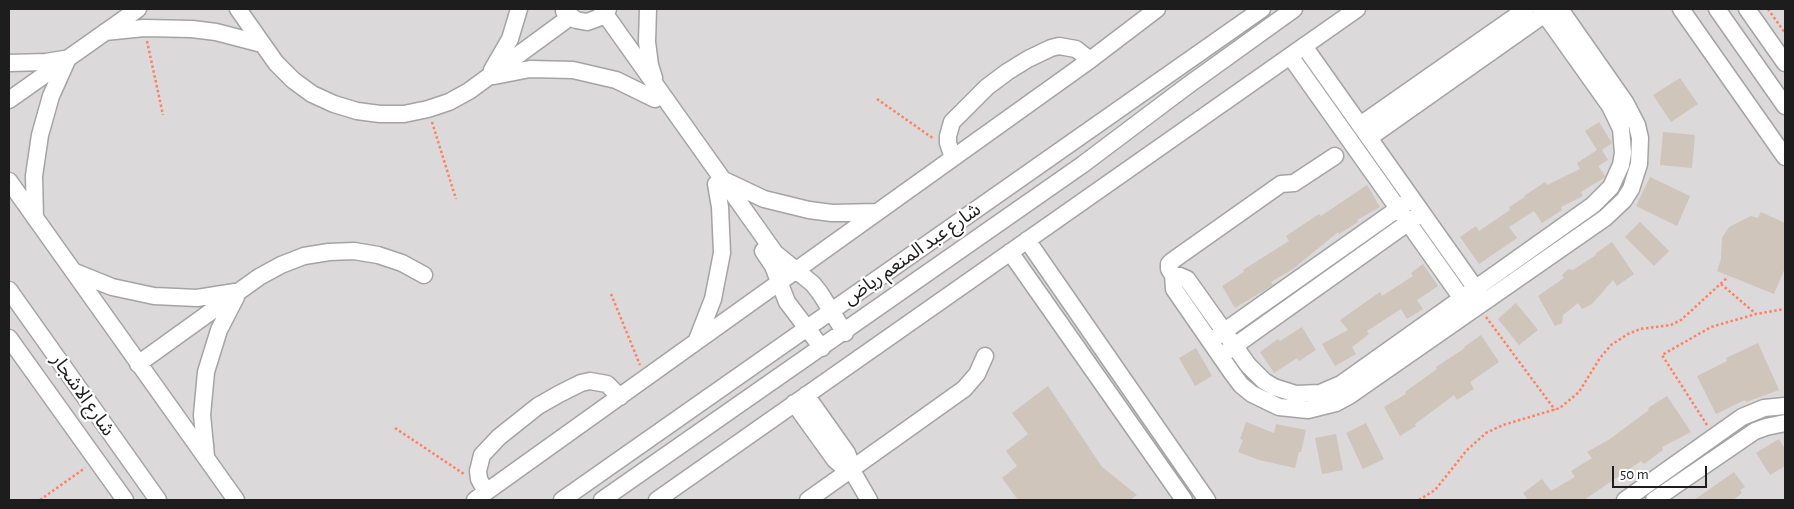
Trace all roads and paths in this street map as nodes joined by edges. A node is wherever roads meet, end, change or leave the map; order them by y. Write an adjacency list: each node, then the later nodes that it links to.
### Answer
1 (117, 9): 19 (street)
2 (138, 9): 19 (street)
3 (238, 9): 21 (street)
4 (519, 9): 28 (street)
5 (648, 9): 29 (street)
6 (1157, 9): 25 (street)
7 (1262, 9): 63 (street, شارع عبد المنعم رياض)
8 (1294, 9): 67 (street, شارع عبد المنعم رياض)
9 (1357, 9): 22 (street)
10 (1526, 9): 35 (street)
11 (1681, 9): 38 (street)
12 (1716, 9): 32 (street)
13 (1747, 9): 27 (street)
14 (1768, 9): 20 (path)
15 (1549, 10): 35 (street); 57 (street); 61 (street)
16 (566, 13): 17 (street); 28 (street)
17 (604, 14): 29 (street)
18 (144, 28): 19 (street); 21 (street); 34 (path)
19 (105, 32): 24 (street)
20 (1785, 33)
21 (262, 44): 33 (street)
22 (1304, 46): 23 (street); 35 (street)
23 (1290, 56): 43 (street); 48 (street)
24 (68, 58): 26 (street); 31 (street); 46 (street)
25 (1090, 60): 36 (street); 36 (street)
26 (9, 62)
27 (1785, 63)
28 (487, 78): 29 (street); 33 (street)
29 (656, 93): 40 (street)
30 (877, 99): 36 (path)
31 (9, 100)
32 (1785, 106)
33 (428, 109): 42 (path)
34 (163, 115)
35 (1365, 132): 41 (street)
36 (951, 154): 44 (street)
37 (1335, 156): 53 (street)
38 (1785, 157)
39 (9, 181): 46 (street)
40 (719, 182): 44 (street); 51 (street); 55 (street); 70 (street)
41 (1412, 198): 43 (street); 45 (street)
42 (456, 199)
43 (1398, 208): 47 (street); 66 (street)
44 (878, 212): 51 (street)
45 (1422, 213): 47 (street); 57 (street)
46 (35, 218): 50 (street)
47 (1408, 223): 61 (street); 71 (street)
48 (1027, 240): 49 (street); 98 (street)
49 (1010, 252): 78 (street); 97 (street)
50 (72, 271): 59 (street); 75 (street)
51 (796, 271): 55 (street); 63 (street)
52 (424, 275): 59 (street)
53 (1173, 275): 66 (street); 69 (street)
54 (1728, 277): 56 (path)
55 (779, 283): 65 (street); 70 (street)
56 (1720, 284): 64 (path); 80 (path)
57 (1476, 288): 61 (street)
58 (9, 290): 90 (street, شارع الاشجار)
59 (240, 291): 75 (street); 84 (street)
60 (611, 294): 76 (path)
61 (1474, 304): 71 (street); 74 (street); 80 (path)
62 (1785, 309): 64 (path)
63 (830, 311): 65 (street, شارع عبد المنعم رياض); 67 (street)
64 (1756, 314): 83 (path)
65 (806, 328): 72 (street); 92 (street, شارع عبد المنعم رياض)
66 (1224, 331): 69 (street); 71 (street)
67 (845, 333): 72 (street, شارع عبد المنعم رياض)
68 (9, 338): 85 (street, شارع الاشجار)
69 (1210, 341): 74 (street)
70 (696, 342): 76 (street)
71 (1235, 346): 74 (street)
72 (822, 348): 93 (street, شارع عبد المنعم رياض)
73 (985, 356): 86 (street)
74 (1220, 356)
75 (138, 364): 84 (street)
76 (646, 378): 77 (street)
77 (620, 397): 87 (street); 87 (street)
78 (800, 399): 86 (street); 94 (street)
79 (1785, 406): 83 (street)
80 (1555, 410): 99 (path)
81 (1785, 424): 101 (street)
82 (395, 428): 87 (path)
83 (1715, 436): 100 (street)
84 (206, 459): 91 (street)
85 (96, 460): 88 (path); 89 (street, شارع الاشجار)
86 (851, 469): 95 (street); 96 (street)
87 (481, 493)
88 (40, 500)
89 (125, 500)
90 (158, 500)
91 (236, 500)
92 (562, 500)
93 (602, 500)
94 (657, 500)
95 (808, 500)
96 (869, 500)
97 (1184, 500)
98 (1207, 500)
99 (1419, 500)
100 (1625, 500)
101 (1654, 500)

